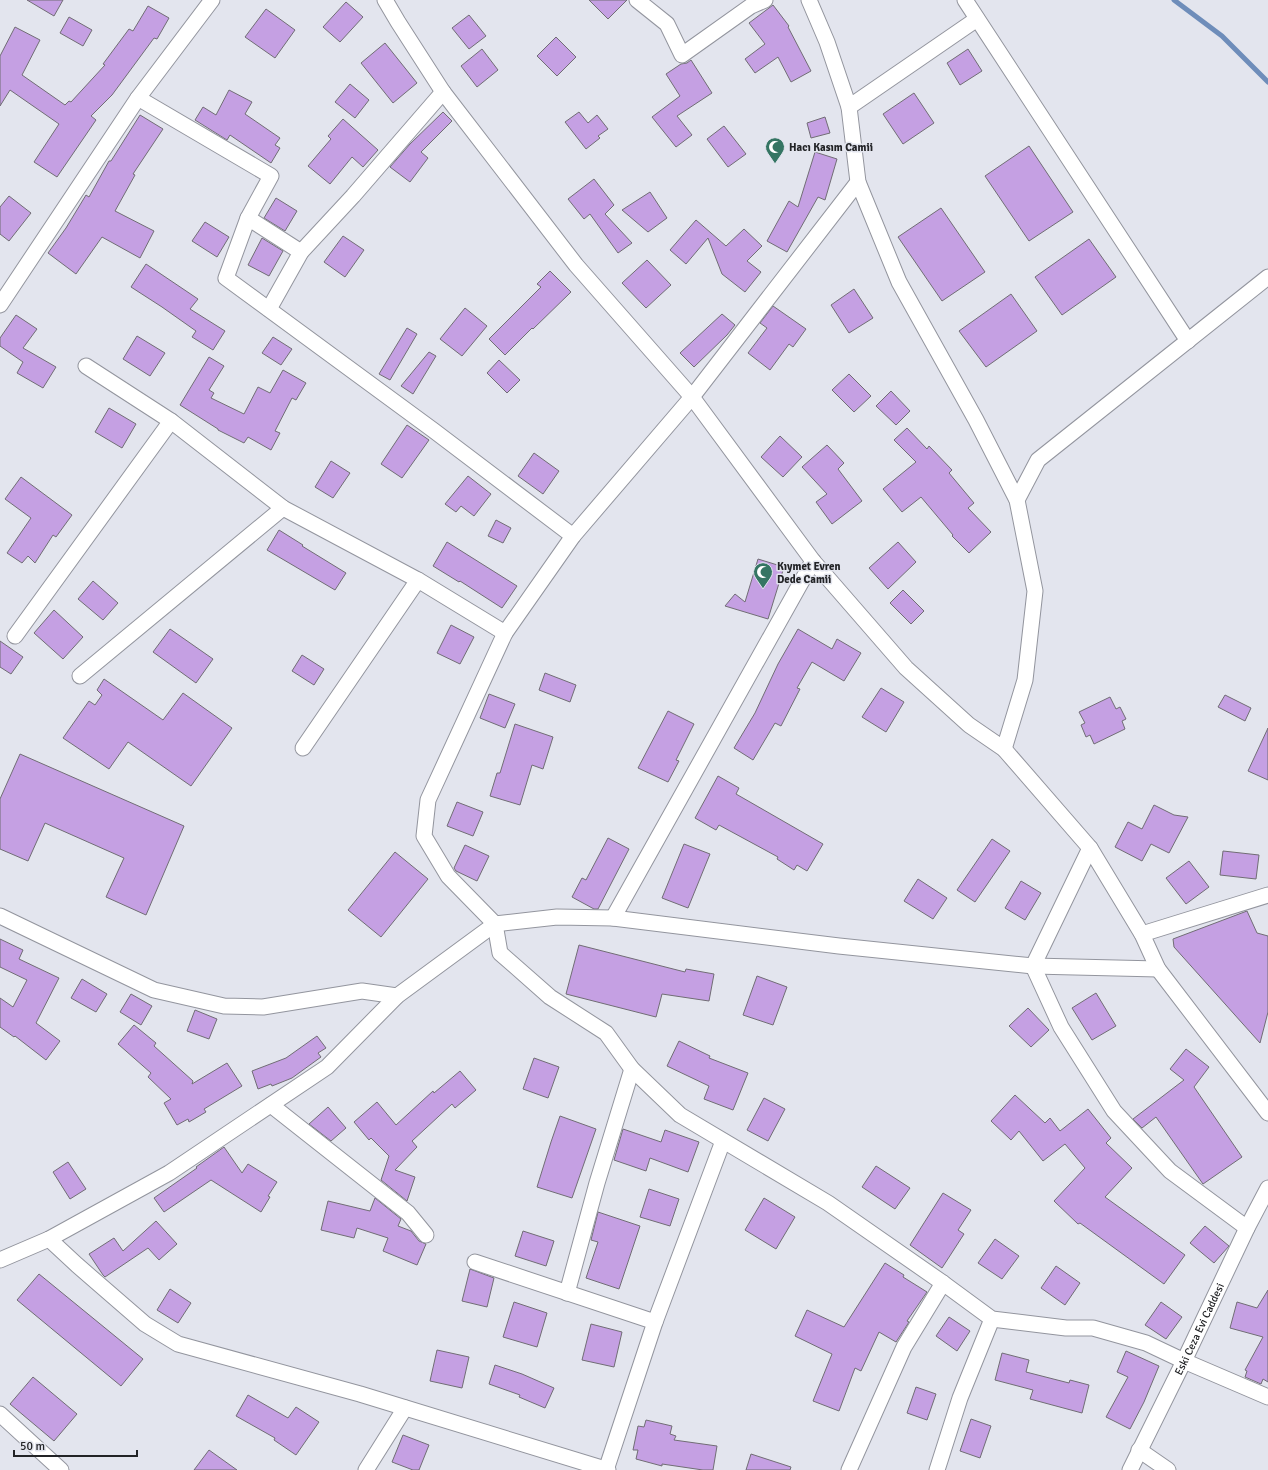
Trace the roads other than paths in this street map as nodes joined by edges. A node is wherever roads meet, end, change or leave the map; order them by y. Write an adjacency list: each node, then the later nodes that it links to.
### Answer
1 (212, 0): 9 (street)
2 (386, 0): 8 (street)
3 (638, 0): 4 (street)
4 (765, 0)
5 (808, 0): 10 (street)
6 (964, 0): 7 (street)
7 (977, 19): 10 (street); 17 (street)
8 (443, 92): 13 (street); 19 (street)
9 (138, 98): 12 (street); 15 (street)
10 (849, 107): 11 (street)
11 (858, 182): 19 (street); 21 (street)
12 (248, 218): 13 (street); 16 (street)
13 (301, 252): 16 (street)
14 (1268, 277): 17 (street)
15 (0, 305)
16 (269, 309): 23 (street)
17 (1188, 341): 21 (street)
18 (86, 366): 20 (street)
19 (692, 397): 23 (street); 24 (street)
20 (171, 421): 22 (street); 27 (street)
21 (1017, 500): 30 (street)
22 (283, 508): 25 (street); 28 (street)
23 (573, 536): 26 (street)
24 (813, 561): 30 (street); 34 (street)
25 (418, 580): 26 (street); 29 (street)
26 (506, 633): 35 (street)
27 (15, 636)
28 (80, 676)
29 (303, 748)
30 (1004, 748): 31 (street)
31 (1090, 848): 36 (street); 37 (street)
32 (1268, 895): 36 (street)
33 (0, 916): 39 (street)
34 (613, 918): 35 (street); 37 (street)
35 (495, 924): 39 (street); 40 (street)
36 (1142, 934): 38 (street)
37 (1033, 966): 38 (street); 45 (street)
38 (1158, 969): 42 (street)
39 (397, 996): 41 (street)
40 (632, 1069): 43 (street); 51 (street)
41 (271, 1105): 46 (street); 47 (street)
42 (1268, 1113)
43 (723, 1141): 50 (street); 53 (street)
44 (1268, 1188): 45 (street, Eski Ceza Evi Caddesi)
45 (1248, 1228): 54 (street, Eski Ceza Evi Caddesi)
46 (426, 1235)
47 (49, 1239): 48 (street); 56 (street)
48 (0, 1260)
49 (475, 1262): 51 (street)
50 (943, 1283): 52 (street); 62 (street)
51 (567, 1293): 53 (street)
52 (992, 1320): 54 (street); 63 (street)
53 (654, 1322): 61 (street)
54 (1184, 1361): 55 (street); 58 (street, Eski Ceza Evi Caddesi)
55 (1268, 1397)
56 (405, 1408): 60 (street); 61 (street)
57 (0, 1414): 59 (street)
58 (1139, 1450): 64 (street, Eski Ceza Evi Caddesi); 65 (street)
59 (61, 1470)
60 (366, 1470)
61 (606, 1470)
62 (850, 1470)
63 (937, 1470)
64 (1130, 1470)
65 (1168, 1470)

